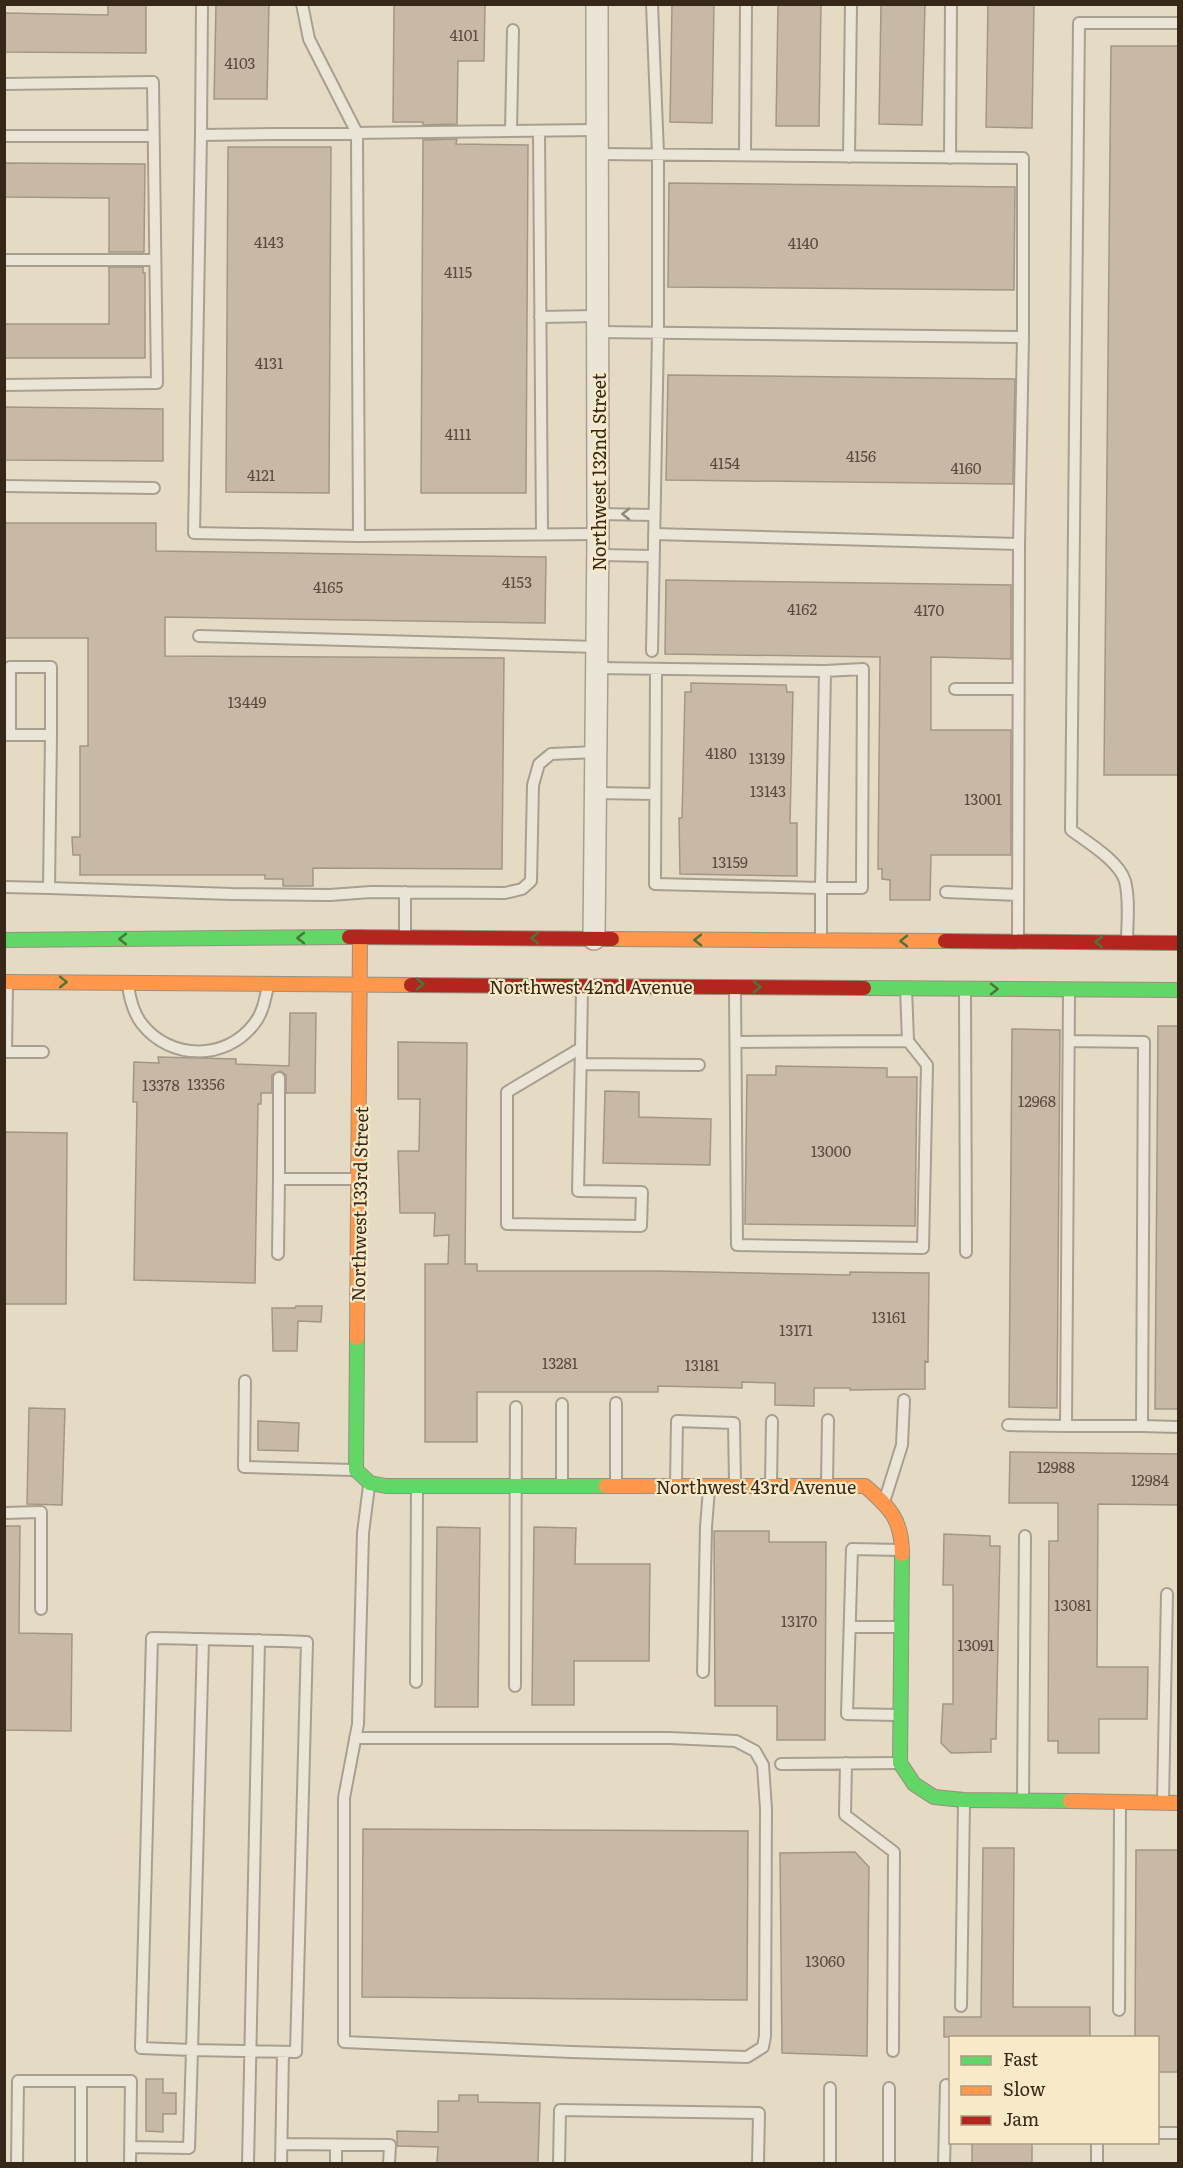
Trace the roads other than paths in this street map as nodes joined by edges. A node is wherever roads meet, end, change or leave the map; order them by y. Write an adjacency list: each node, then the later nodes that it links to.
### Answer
1 (202, 4): 15 (lane)
2 (302, 4): 14 (lane)
3 (597, 4): 11 (street, Northwest 132nd Street)
4 (652, 4): 19 (lane)
5 (746, 4): 20 (lane)
6 (851, 4): 21 (lane)
7 (951, 4): 22 (lane)
8 (1179, 23): 63 (lane)
9 (513, 30): 12 (lane)
10 (4, 84): 17 (lane)
11 (597, 130): 13 (lane); 18 (street, Northwest 132nd Street)
12 (511, 131): 13 (lane); 14 (lane)
13 (540, 131): 25 (lane)
14 (357, 133): 15 (lane); 36 (lane)
15 (201, 135): 36 (lane)
16 (4, 136): 17 (lane)
17 (153, 136): 24 (lane)
18 (597, 154): 19 (lane); 26 (street, Northwest 132nd Street)
19 (658, 154): 20 (lane); 27 (lane)
20 (745, 155): 21 (lane)
21 (849, 157): 22 (lane)
22 (950, 158): 28 (lane)
23 (4, 260): 24 (lane)
24 (155, 260): 29 (lane)
25 (540, 317): 26 (lane); 33 (lane)
26 (597, 324): 27 (lane); 34 (street, Northwest 132nd Street)
27 (658, 333): 28 (lane); 32 (lane)
28 (1023, 337): 37 (lane)
29 (4, 386)
30 (4, 486): 31 (lane)
31 (154, 488)
32 (654, 515): 34 (lane, one-way to 34); 35 (lane)
33 (542, 534): 34 (lane); 36 (lane)
34 (598, 534): 38 (lane); 40 (street, Northwest 132nd Street)
35 (654, 534): 37 (lane); 38 (lane)
36 (359, 536)
37 (1019, 544): 46 (lane)
38 (653, 555): 41 (lane)
39 (199, 636): 40 (lane)
40 (597, 647): 42 (street, Northwest 132nd Street)
41 (652, 651)
42 (597, 668): 43 (lane); 49 (street, Northwest 132nd Street)
43 (656, 670): 44 (lane); 51 (lane)
44 (825, 671): 54 (lane); 54 (lane)
45 (955, 688): 46 (lane)
46 (1018, 689): 57 (lane)
47 (7, 735): 48 (lane); 48 (lane)
48 (51, 735): 53 (lane)
49 (596, 752): 50 (street, Northwest 132nd Street); 55 (lane)
50 (596, 793): 51 (lane); 65 (street, Northwest 132nd Street)
51 (655, 794): 54 (lane)
52 (4, 887): 53 (lane)
53 (50, 888): 55 (lane)
54 (821, 888): 61 (lane)
55 (405, 892): 59 (lane)
56 (946, 892): 57 (lane)
57 (1018, 895): 62 (lane)
58 (360, 937): 59 (main road); 60 (main road, one-way to 60); 70 (main road, Northwest 133rd Street)
59 (405, 938): 65 (main road, one-way to 59)
60 (4, 940)
61 (821, 940): 62 (main road, one-way to 61); 65 (main road, one-way to 65)
62 (1018, 942): 63 (main road, one-way to 62)
63 (1127, 943): 64 (main road)
64 (1179, 943)
65 (594, 945)
66 (6, 982): 67 (main road, Northwest 42nd Avenue, one-way to 67); 80 (lane)
67 (127, 982): 69 (main road, Northwest 42nd Avenue); 69 (lane)
68 (590, 982): 70 (main road, Northwest 42nd Avenue, one-way to 68); 71 (main road, Northwest 42nd Avenue); 79 (lane)
69 (268, 983): 70 (main road, Northwest 42nd Avenue)
70 (361, 984): 86 (main road, Northwest 133rd Street)
71 (735, 987): 72 (main road, Northwest 42nd Avenue, one-way to 72); 78 (lane)
72 (906, 988): 73 (main road, Northwest 42nd Avenue); 76 (lane)
73 (965, 988): 74 (main road, Northwest 42nd Avenue, one-way to 74); 87 (lane)
74 (1069, 989): 75 (main road, Northwest 42nd Avenue); 77 (lane)
75 (1179, 990)
76 (908, 1041): 78 (lane); 78 (lane)
77 (1069, 1041): 97 (lane); 98 (lane)
78 (735, 1042)
79 (581, 1048): 82 (lane); 82 (lane)
80 (5, 1052): 81 (lane)
81 (43, 1052)
82 (581, 1064): 83 (lane)
83 (699, 1065)
84 (279, 1078): 85 (lane)
85 (279, 1179): 86 (lane); 88 (lane)
86 (359, 1179): 100 (main road, Northwest 133rd Street)
87 (966, 1252)
88 (278, 1254)
89 (245, 1381): 100 (lane)
90 (904, 1400): 111 (lane)
91 (616, 1403): 105 (lane)
92 (562, 1404): 104 (lane)
93 (516, 1407): 103 (lane)
94 (828, 1420): 110 (lane)
95 (771, 1421): 109 (lane)
96 (1008, 1425): 97 (lane)
97 (1066, 1426): 98 (lane)
98 (1142, 1426): 99 (lane)
99 (1179, 1427)
100 (356, 1470): 101 (main road)
101 (370, 1483): 102 (main road, Northwest 43rd Avenue); 125 (lane)
102 (417, 1486): 103 (main road, Northwest 43rd Avenue); 122 (lane)
103 (516, 1486): 104 (main road, Northwest 43rd Avenue); 123 (lane)
104 (562, 1486): 105 (main road, Northwest 43rd Avenue)
105 (616, 1486): 106 (main road, Northwest 43rd Avenue)
106 (675, 1486): 107 (main road, Northwest 43rd Avenue); 108 (lane)
107 (709, 1486): 108 (main road, Northwest 43rd Avenue); 121 (lane)
108 (735, 1486): 109 (main road, Northwest 43rd Avenue)
109 (771, 1486): 110 (main road, Northwest 43rd Avenue)
110 (827, 1486): 111 (main road, Northwest 43rd Avenue)
111 (884, 1502): 114 (main road, Northwest 43rd Avenue)
112 (4, 1513): 116 (lane)
113 (1025, 1536): 129 (lane)
114 (902, 1550): 117 (lane); 118 (main road, Northwest 43rd Avenue)
115 (1167, 1594): 132 (lane)
116 (41, 1609)
117 (850, 1627): 118 (lane); 124 (lane)
118 (901, 1627): 124 (main road, Northwest 43rd Avenue)
119 (203, 1639): 120 (lane); 136 (lane); 136 (lane)
120 (259, 1640): 137 (lane); 139 (lane)
121 (703, 1672)
122 (416, 1682)
123 (515, 1686)
124 (900, 1715): 127 (main road, Northwest 43rd Avenue)
125 (355, 1738): 125 (lane)
126 (846, 1763): 127 (lane); 128 (lane); 138 (lane)
127 (900, 1763): 130 (main road)
128 (781, 1764)
129 (1023, 1799): 130 (main road); 131 (main road)
130 (964, 1800): 134 (lane)
131 (1120, 1802): 132 (main road); 135 (lane)
132 (1163, 1802): 133 (main road)
133 (1179, 1803)
134 (961, 2006)
135 (1119, 2010)
136 (192, 2050): 137 (lane); 149 (lane)
137 (250, 2051): 139 (lane); 153 (lane)
138 (893, 2051)
139 (283, 2052): 147 (lane)
140 (81, 2081): 149 (lane); 150 (lane); 151 (lane)
141 (946, 2085): 161 (lane)
142 (830, 2088): 159 (lane)
143 (889, 2088): 160 (lane)
144 (1159, 2133): 145 (lane)
145 (1179, 2133)
146 (1097, 2144): 162 (lane)
147 (282, 2145): 148 (lane); 154 (lane)
148 (336, 2145): 155 (lane); 156 (lane)
149 (130, 2147): 152 (lane)
150 (17, 2163)
151 (81, 2163)
152 (130, 2163)
153 (248, 2163)
154 (281, 2163)
155 (336, 2163)
156 (389, 2163)
157 (559, 2163): 158 (lane)
158 (758, 2163)
159 (830, 2163)
160 (889, 2163)
161 (944, 2163)
162 (1097, 2163)

